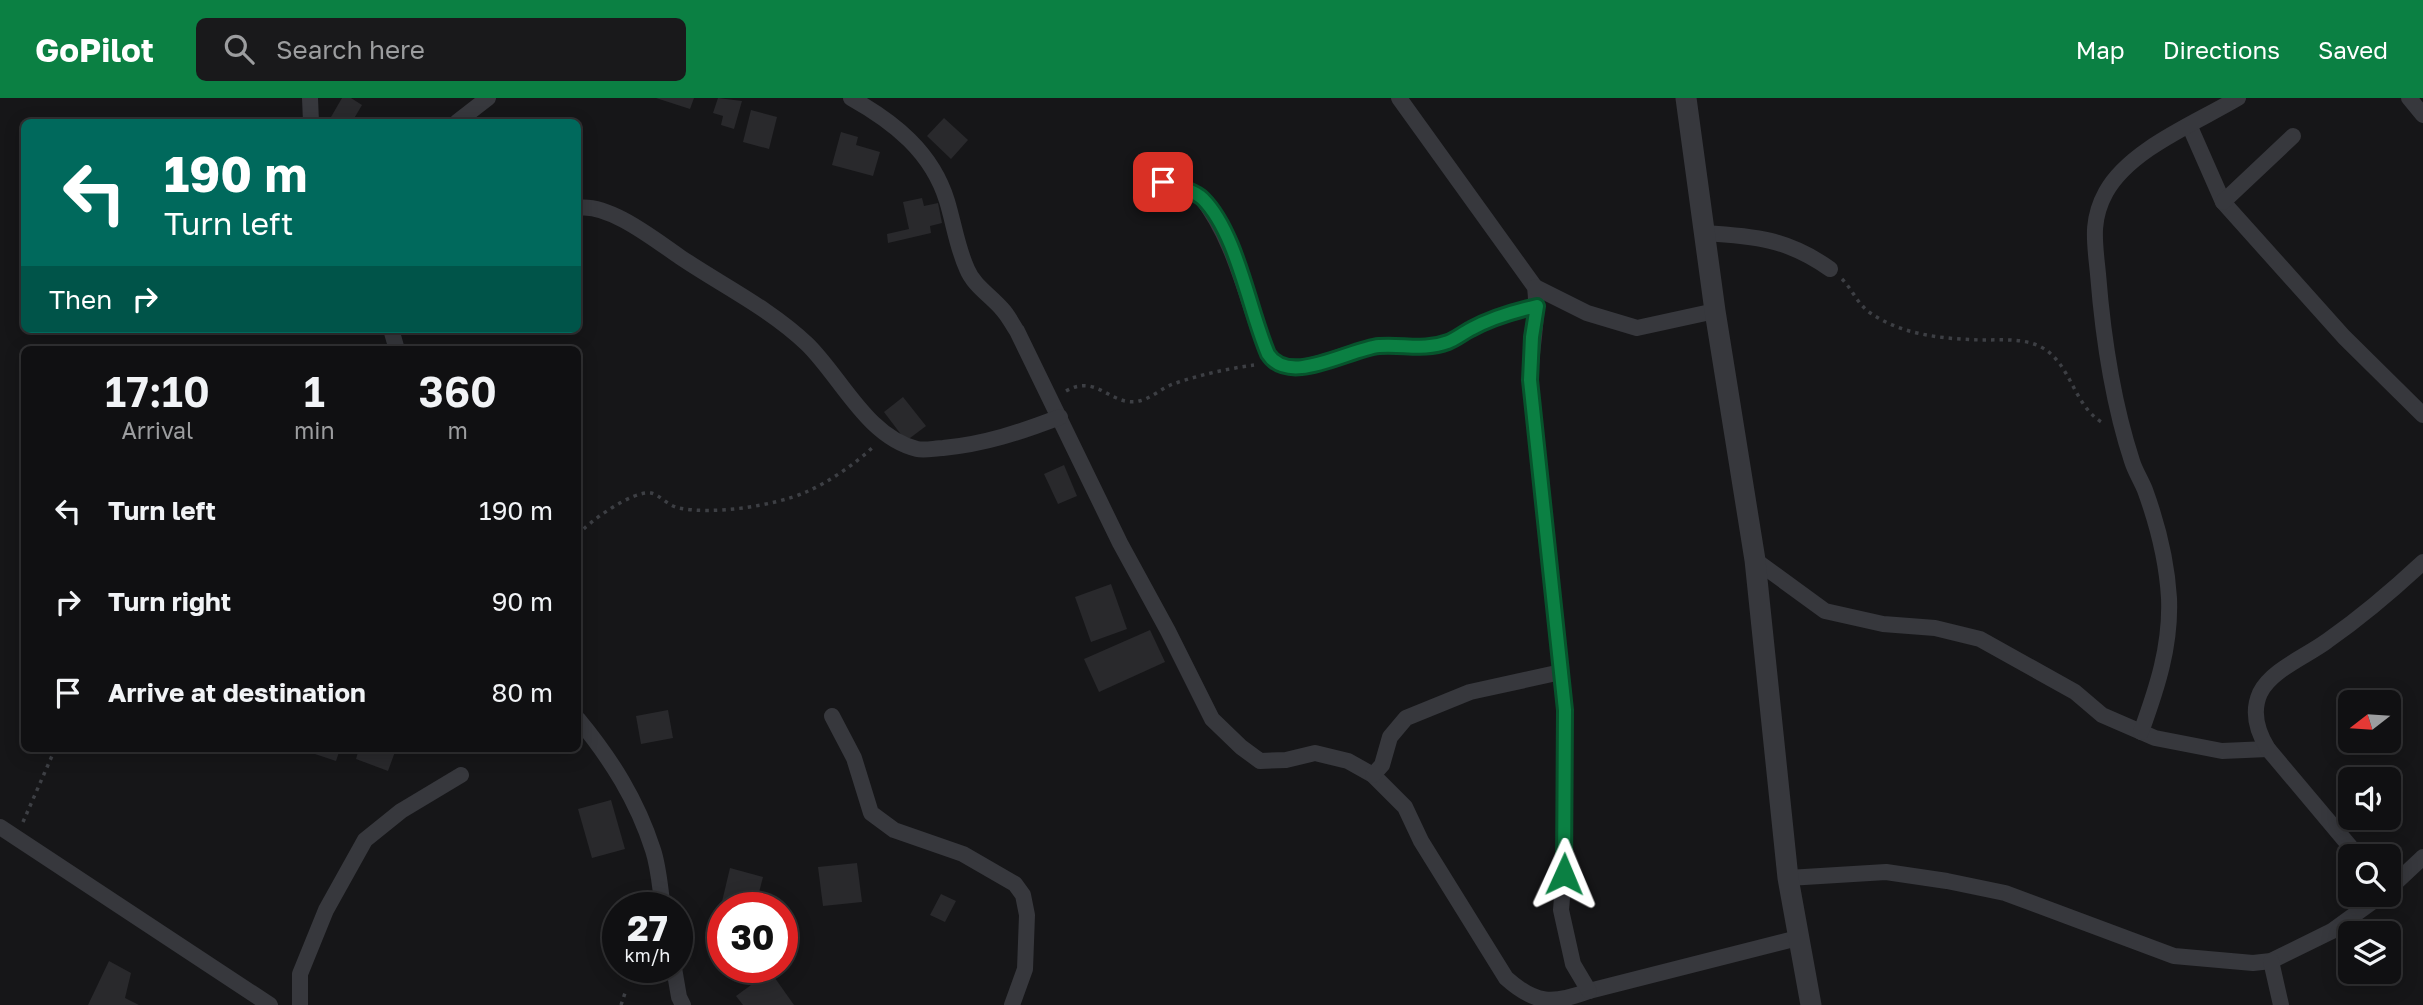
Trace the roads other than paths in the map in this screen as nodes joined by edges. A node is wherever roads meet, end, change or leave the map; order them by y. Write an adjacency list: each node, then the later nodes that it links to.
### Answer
1 (310, 98): 9 (street)
2 (488, 98): 10 (street)
3 (850, 98): 22 (street)
4 (1399, 98): 18 (street)
5 (1686, 98): 16 (street)
6 (2238, 98): 11 (street)
7 (2409, 98): 8 (street)
8 (2423, 115)
9 (311, 119)
10 (461, 119)
11 (2190, 127): 14 (street); 28 (street)
12 (2293, 136): 14 (street)
13 (1147, 176): 19 (street)
14 (2223, 202): 21 (street)
15 (581, 207): 22 (street)
16 (1704, 233): 17 (street); 20 (street)
17 (1830, 269)
18 (1535, 287): 19 (street); 20 (street)
19 (1537, 306): 25 (street)
20 (1715, 311): 23 (street)
21 (2423, 415)
22 (1060, 417): 31 (street)
23 (1755, 561): 28 (street); 35 (street)
24 (2423, 562): 29 (street)
25 (1561, 672): 31 (street); 42 (street)
26 (832, 716): 46 (street)
27 (581, 723): 37 (street)
28 (2141, 732): 29 (street)
29 (2268, 750): 33 (street)
30 (461, 775): 44 (street)
31 (1373, 775): 42 (street)
32 (0, 827): 43 (street)
33 (2348, 844)
34 (2423, 858): 36 (street)
35 (1788, 878): 39 (street); 40 (street)
36 (2401, 878)
37 (660, 892)
38 (2365, 907): 40 (street)
39 (1798, 938): 42 (street); 47 (street)
40 (2271, 961): 48 (street)
41 (677, 983): 45 (street)
42 (1589, 990)
43 (270, 1005)
44 (300, 1005)
45 (683, 1005)
46 (1012, 1005)
47 (1811, 1005)
48 (2281, 1005)

